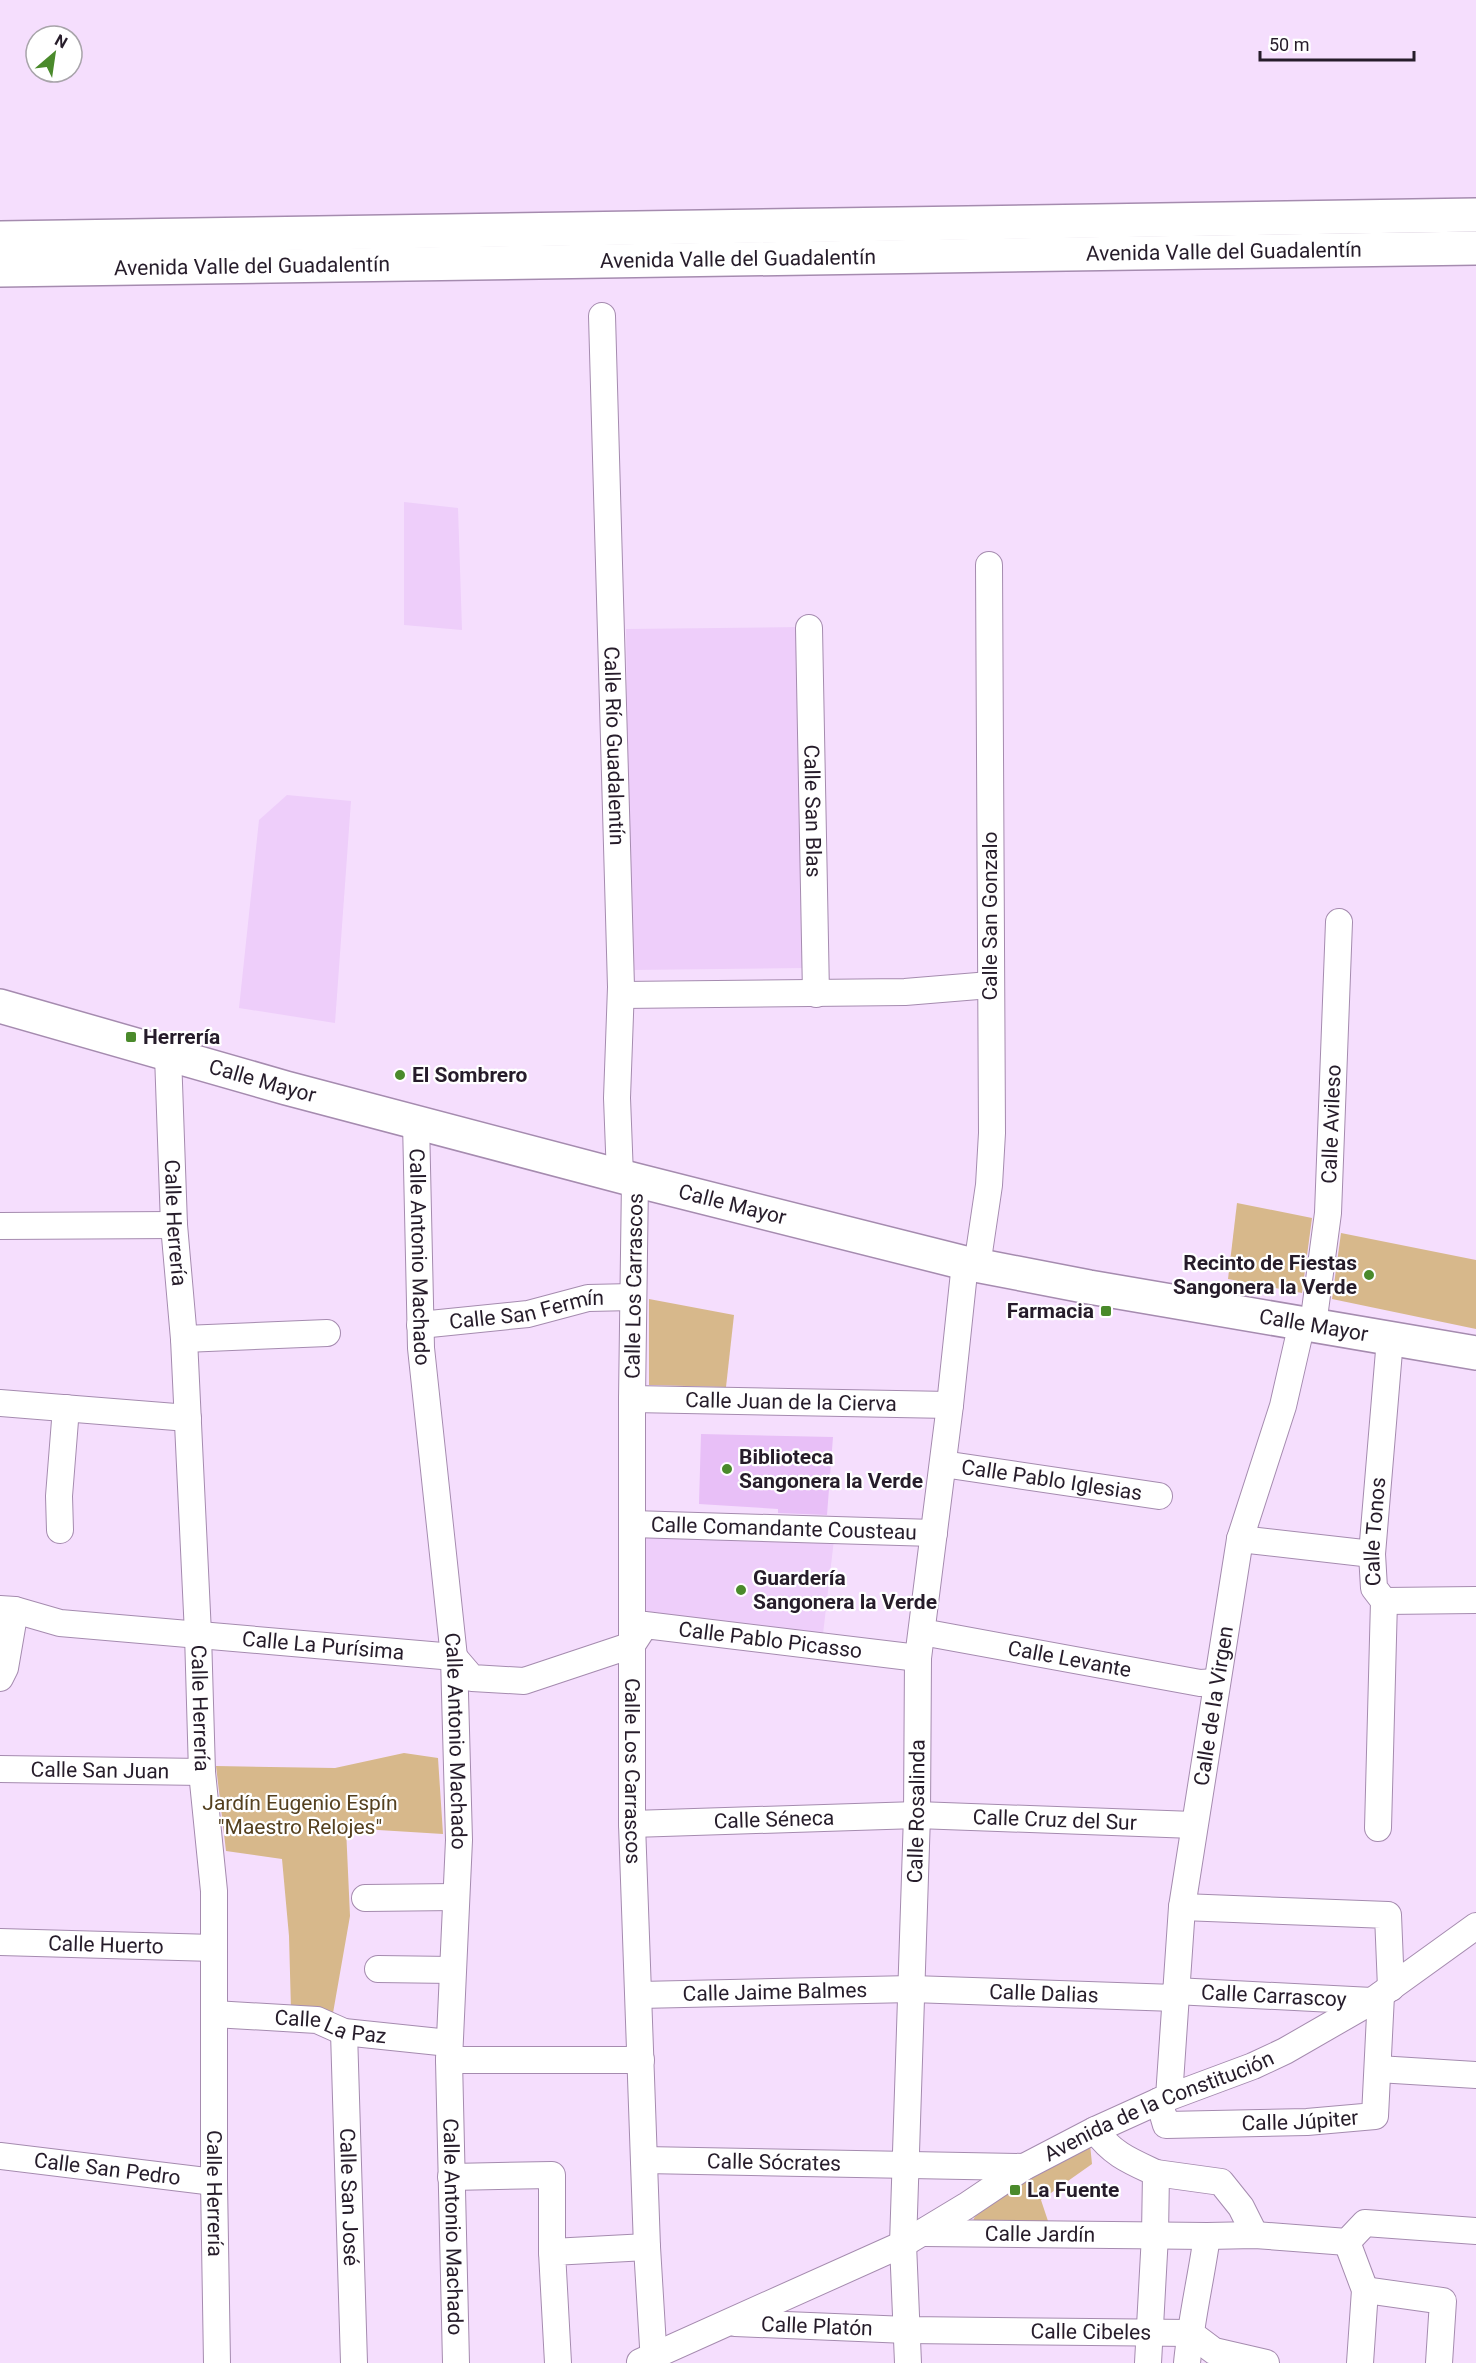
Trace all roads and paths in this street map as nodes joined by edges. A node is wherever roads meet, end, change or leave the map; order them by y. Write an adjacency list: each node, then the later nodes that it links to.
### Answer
1 (1476, 215): 2 (main road, Avenida Valle del Guadalentín)
2 (0, 238)
3 (1476, 248): 4 (main road, Avenida Valle del Guadalentín)
4 (0, 270)
5 (602, 316): 11 (street, Calle Río Guadalentín)
6 (989, 565): 9 (street, Calle San Gonzalo)
7 (808, 628): 10 (street, Calle San Blas)
8 (1339, 922): 20 (street, Calle Avileso)
9 (990, 985): 10 (street); 18 (street, Calle San Gonzalo)
10 (816, 994): 11 (street)
11 (621, 995): 15 (street, Calle Río Guadalentín)
12 (0, 1006): 13 (main road, Calle Mayor)
13 (168, 1055): 14 (main road, Calle Mayor); 16 (street, Calle Herrería)
14 (416, 1122): 15 (main road, Calle Mayor); 21 (street, Calle Antonio Machado)
15 (627, 1178): 18 (main road, Calle Mayor); 19 (street, Calle Los Carrascos)
16 (174, 1225): 17 (street); 23 (street, Calle Herrería)
17 (0, 1226)
18 (971, 1264): 20 (main road, Calle Mayor); 28 (street, Calle Rosalinda)
19 (633, 1297): 21 (street, Calle San Fermín); 26 (street, Calle Los Carrascos)
20 (1307, 1324): 24 (main road, Calle Mayor); 36 (street, Calle de la Virgen)
21 (420, 1325): 44 (street, Calle Antonio Machado)
22 (327, 1333): 23 (street)
23 (184, 1339): 30 (street, Calle Herrería)
24 (1390, 1339): 25 (main road, Calle Mayor); 37 (street, Calle Tonos)
25 (1476, 1353)
26 (632, 1399): 28 (street, Calle Juan de la Cierva); 33 (street, Calle Los Carrascos)
27 (0, 1403): 29 (street)
28 (950, 1405): 31 (street, Calle Rosalinda)
29 (66, 1408): 30 (street); 34 (street)
30 (188, 1418): 42 (street, Calle Herrería)
31 (943, 1464): 32 (street, Calle Pablo Iglesias); 35 (street, Calle Rosalinda)
32 (1159, 1496)
33 (632, 1524): 35 (street, Calle Comandante Cousteau); 43 (street, Calle Los Carrascos)
34 (60, 1530)
35 (934, 1533): 41 (street, Calle Rosalinda)
36 (1240, 1539): 37 (street); 47 (street, Calle de la Virgen)
37 (1372, 1554): 39 (street, Calle Tonos)
38 (1476, 1600): 39 (street)
39 (1384, 1601): 53 (street, Calle Tonos)
40 (7, 1610): 42 (street, Calle La Purísima); 46 (street)
41 (922, 1632): 45 (street, Calle Rosalinda); 47 (street, Calle Levante)
42 (198, 1634): 44 (street, Calle La Purísima); 49 (street, Calle Herrería)
43 (632, 1645): 44 (street); 45 (street, Calle Pablo Picasso); 51 (street, Calle Los Carrascos)
44 (454, 1656): 54 (street, Calle Antonio Machado)
45 (918, 1658): 50 (street, Calle Rosalinda)
46 (0, 1678)
47 (1216, 1682): 52 (street, Calle de la Virgen)
48 (0, 1770): 49 (street, Calle San Juan)
49 (202, 1772): 59 (street, Calle Herrería)
50 (917, 1815): 51 (street, Calle Séneca); 52 (street, Calle Cruz del Sur); 62 (street, Calle Rosalinda)
51 (632, 1824): 65 (street, Calle Los Carrascos)
52 (1194, 1825): 56 (street, Calle de la Virgen)
53 (1378, 1828)
54 (455, 1897): 55 (street); 61 (street, Calle Antonio Machado)
55 (364, 1898)
56 (1182, 1907): 63 (street, Calle de la Virgen); 64 (street, Calle Júpiter)
57 (1476, 1926): 64 (street, Avenida de la Constitución)
58 (0, 1942): 59 (street, Calle Huerto)
59 (214, 1948): 66 (street, Calle Herrería)
60 (378, 1969): 61 (street)
61 (452, 1970): 68 (street, Calle Antonio Machado)
62 (912, 1989): 63 (street, Calle Dalias); 65 (street, Calle Jaime Balmes); 76 (street, Calle Rosalinda)
63 (1175, 1994): 64 (street, Calle Carrascoy); 72 (street, Calle de la Virgen)
64 (1381, 1994): 70 (street, Calle Júpiter); 72 (street, Avenida de la Constitución)
65 (639, 1995): 69 (street, Calle Los Carrascos)
66 (214, 2014): 67 (street, Calle La Paz); 80 (street, Calle Herrería)
67 (344, 2032): 68 (street, Calle La Paz); 96 (street, Calle San José)
68 (449, 2052): 69 (street, Calle La Paz); 79 (street, Calle Antonio Machado)
69 (640, 2060): 75 (street, Calle Los Carrascos)
70 (1378, 2069): 71 (street); 72 (street, Calle Júpiter)
71 (1476, 2075)
72 (1164, 2099): 73 (street, Avenida de la Constitución)
73 (1095, 2130): 77 (street, Avenida de la Constitución); 78 (street)
74 (0, 2156): 80 (street, Calle San Pedro)
75 (644, 2160): 76 (street, Calle Sócrates); 87 (street, Calle Los Carrascos)
76 (905, 2164): 77 (street, Calle Sócrates); 85 (street, Calle Rosalinda)
77 (1024, 2167): 85 (street, Avenida de la Constitución)
78 (1156, 2173): 82 (street); 83 (street)
79 (451, 2177): 88 (street); 97 (street, Calle Antonio Machado)
80 (214, 2181): 95 (street, Calle Herrería)
81 (1476, 2231): 86 (street)
82 (1155, 2235): 84 (street, Calle Jardín); 85 (street, Calle Jardín); 92 (street)
83 (1255, 2235): 84 (street, Calle Jardín); 86 (street, Calle Jardín)
84 (1208, 2236): 93 (street)
85 (914, 2238): 90 (street, Avenida de la Constitución); 91 (street, Calle Rosalinda)
86 (1347, 2242): 89 (street)
87 (646, 2247): 88 (street); 94 (street, Calle Los Carrascos)
88 (552, 2252): 98 (street)
89 (1365, 2290): 103 (street); 104 (street)
90 (729, 2323): 91 (street, Calle Platón); 94 (street, Avenida de la Constitución)
91 (907, 2330): 92 (street, Calle Cibeles); 99 (street, Calle Rosalinda)
92 (1148, 2331): 93 (street, Calle Cibeles); 100 (street)
93 (1190, 2333): 101 (street); 102 (street)
94 (648, 2361)
95 (217, 2363)
96 (354, 2363)
97 (456, 2363)
98 (558, 2363)
99 (908, 2363)
100 (1148, 2363)
101 (1187, 2363)
102 (1266, 2363)
103 (1360, 2363)
104 (1439, 2363)

